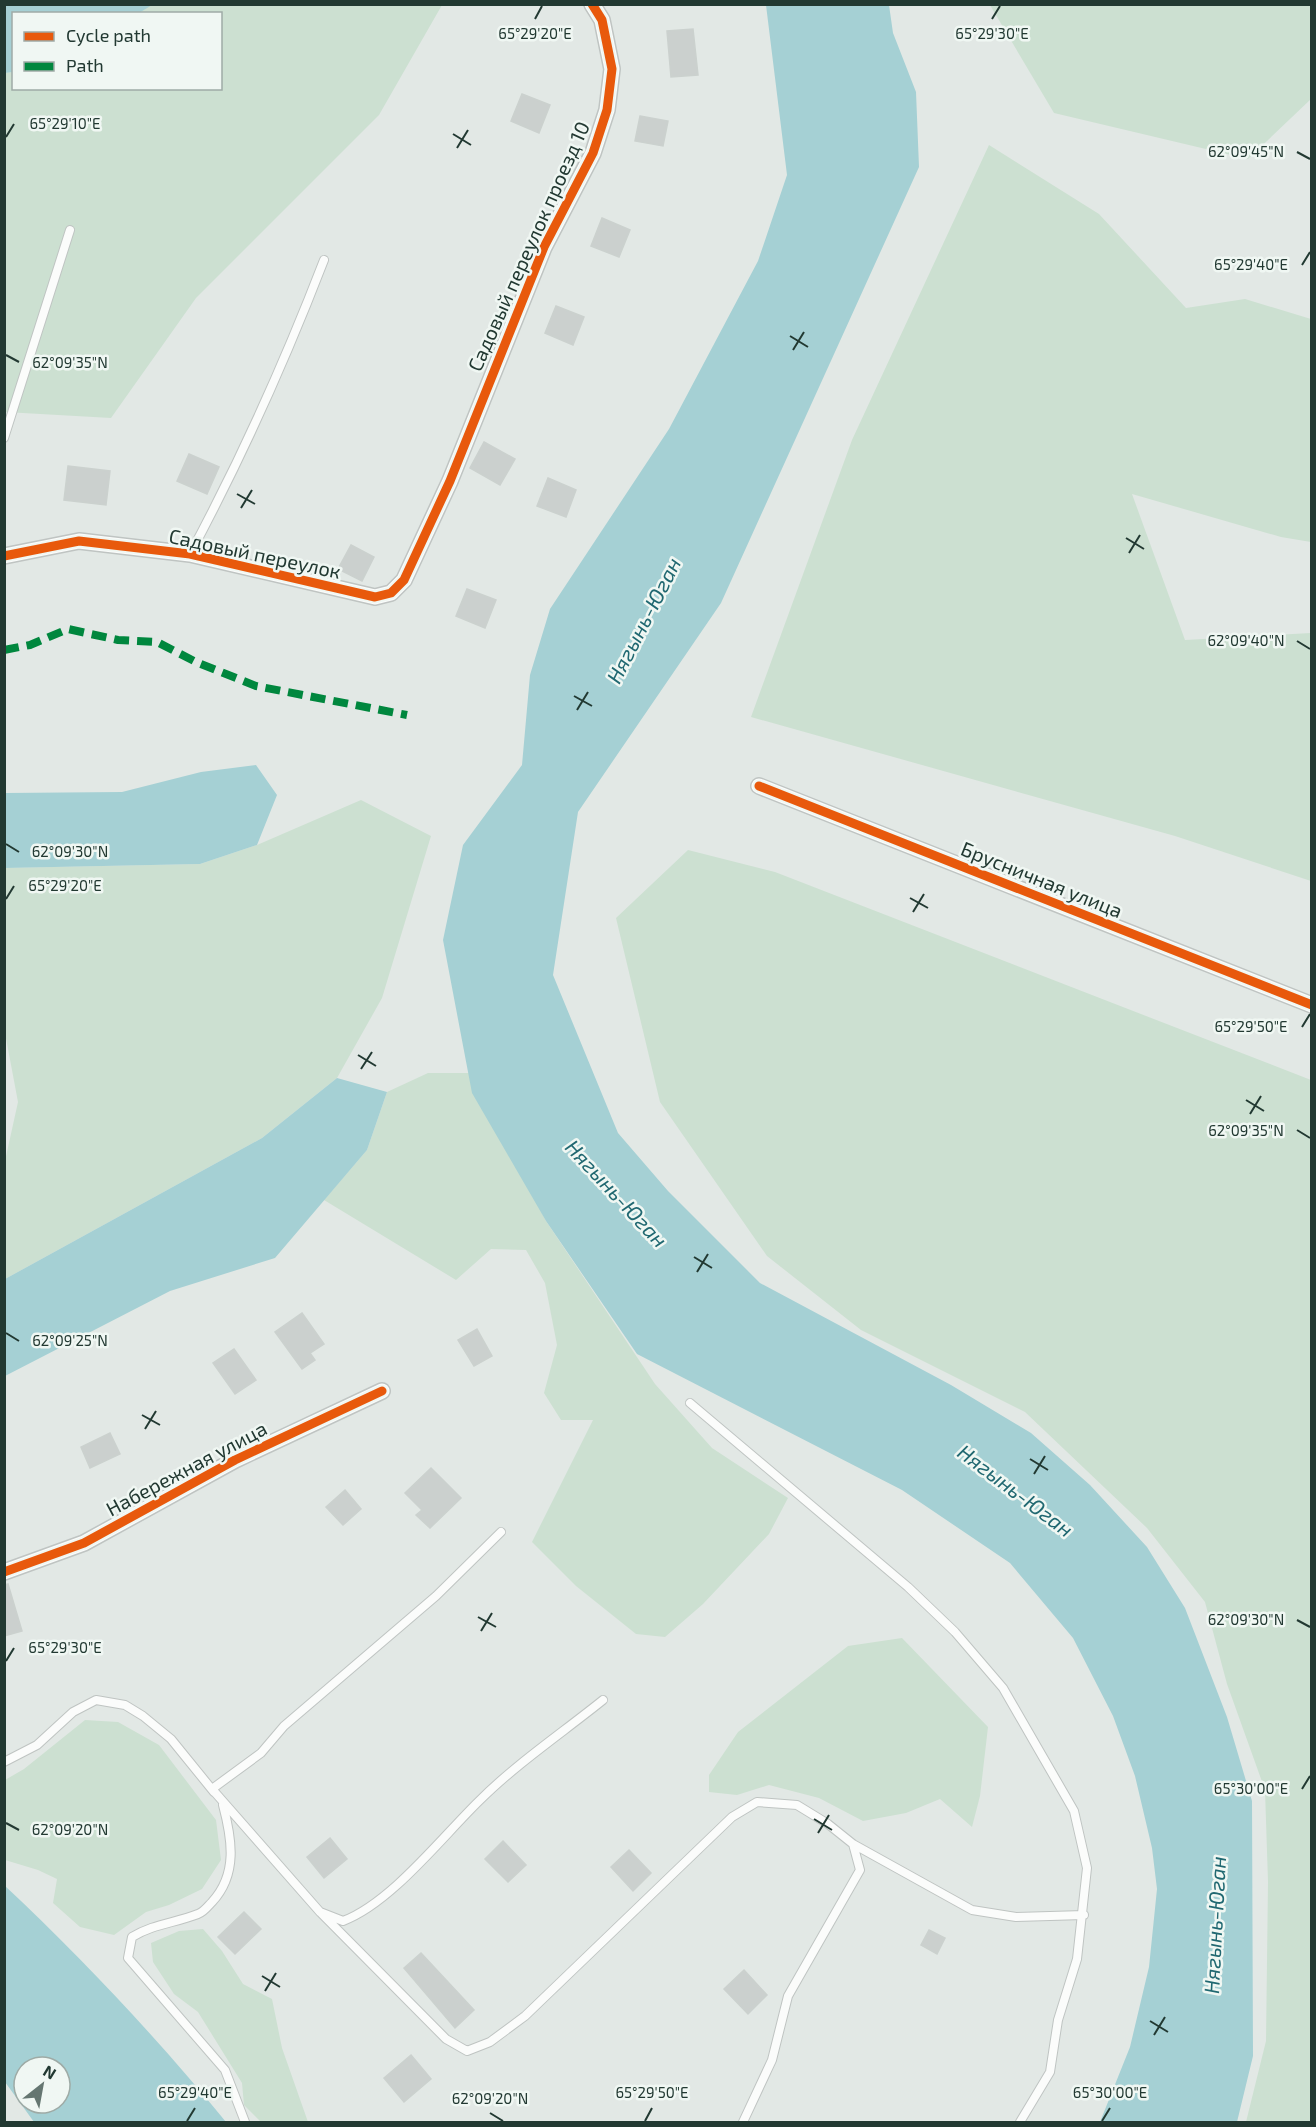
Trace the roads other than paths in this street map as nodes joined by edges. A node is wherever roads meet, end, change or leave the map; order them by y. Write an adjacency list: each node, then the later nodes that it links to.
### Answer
1 (592, 4): 7 (street, Садовый переулок проезд 10)
2 (70, 230): 4 (lane)
3 (324, 260): 5 (lane)
4 (4, 438)
5 (190, 555): 6 (street, Садовый переулок); 7 (street, Садовый переулок)
6 (4, 556)
7 (392, 593)
8 (759, 786): 9 (street, Брусничная улица)
9 (1311, 1005)
10 (382, 1391): 13 (street, Набережная улица)
11 (690, 1403): 19 (lane)
12 (501, 1532): 16 (lane)
13 (4, 1572)
14 (603, 1701): 18 (lane)
15 (4, 1762): 16 (lane)
16 (212, 1789): 18 (lane); 20 (lane)
17 (853, 1844): 18 (lane); 19 (lane); 21 (lane)
18 (320, 1912)
19 (1084, 1915): 22 (lane)
20 (245, 2122)
21 (743, 2122)
22 (1020, 2122)

